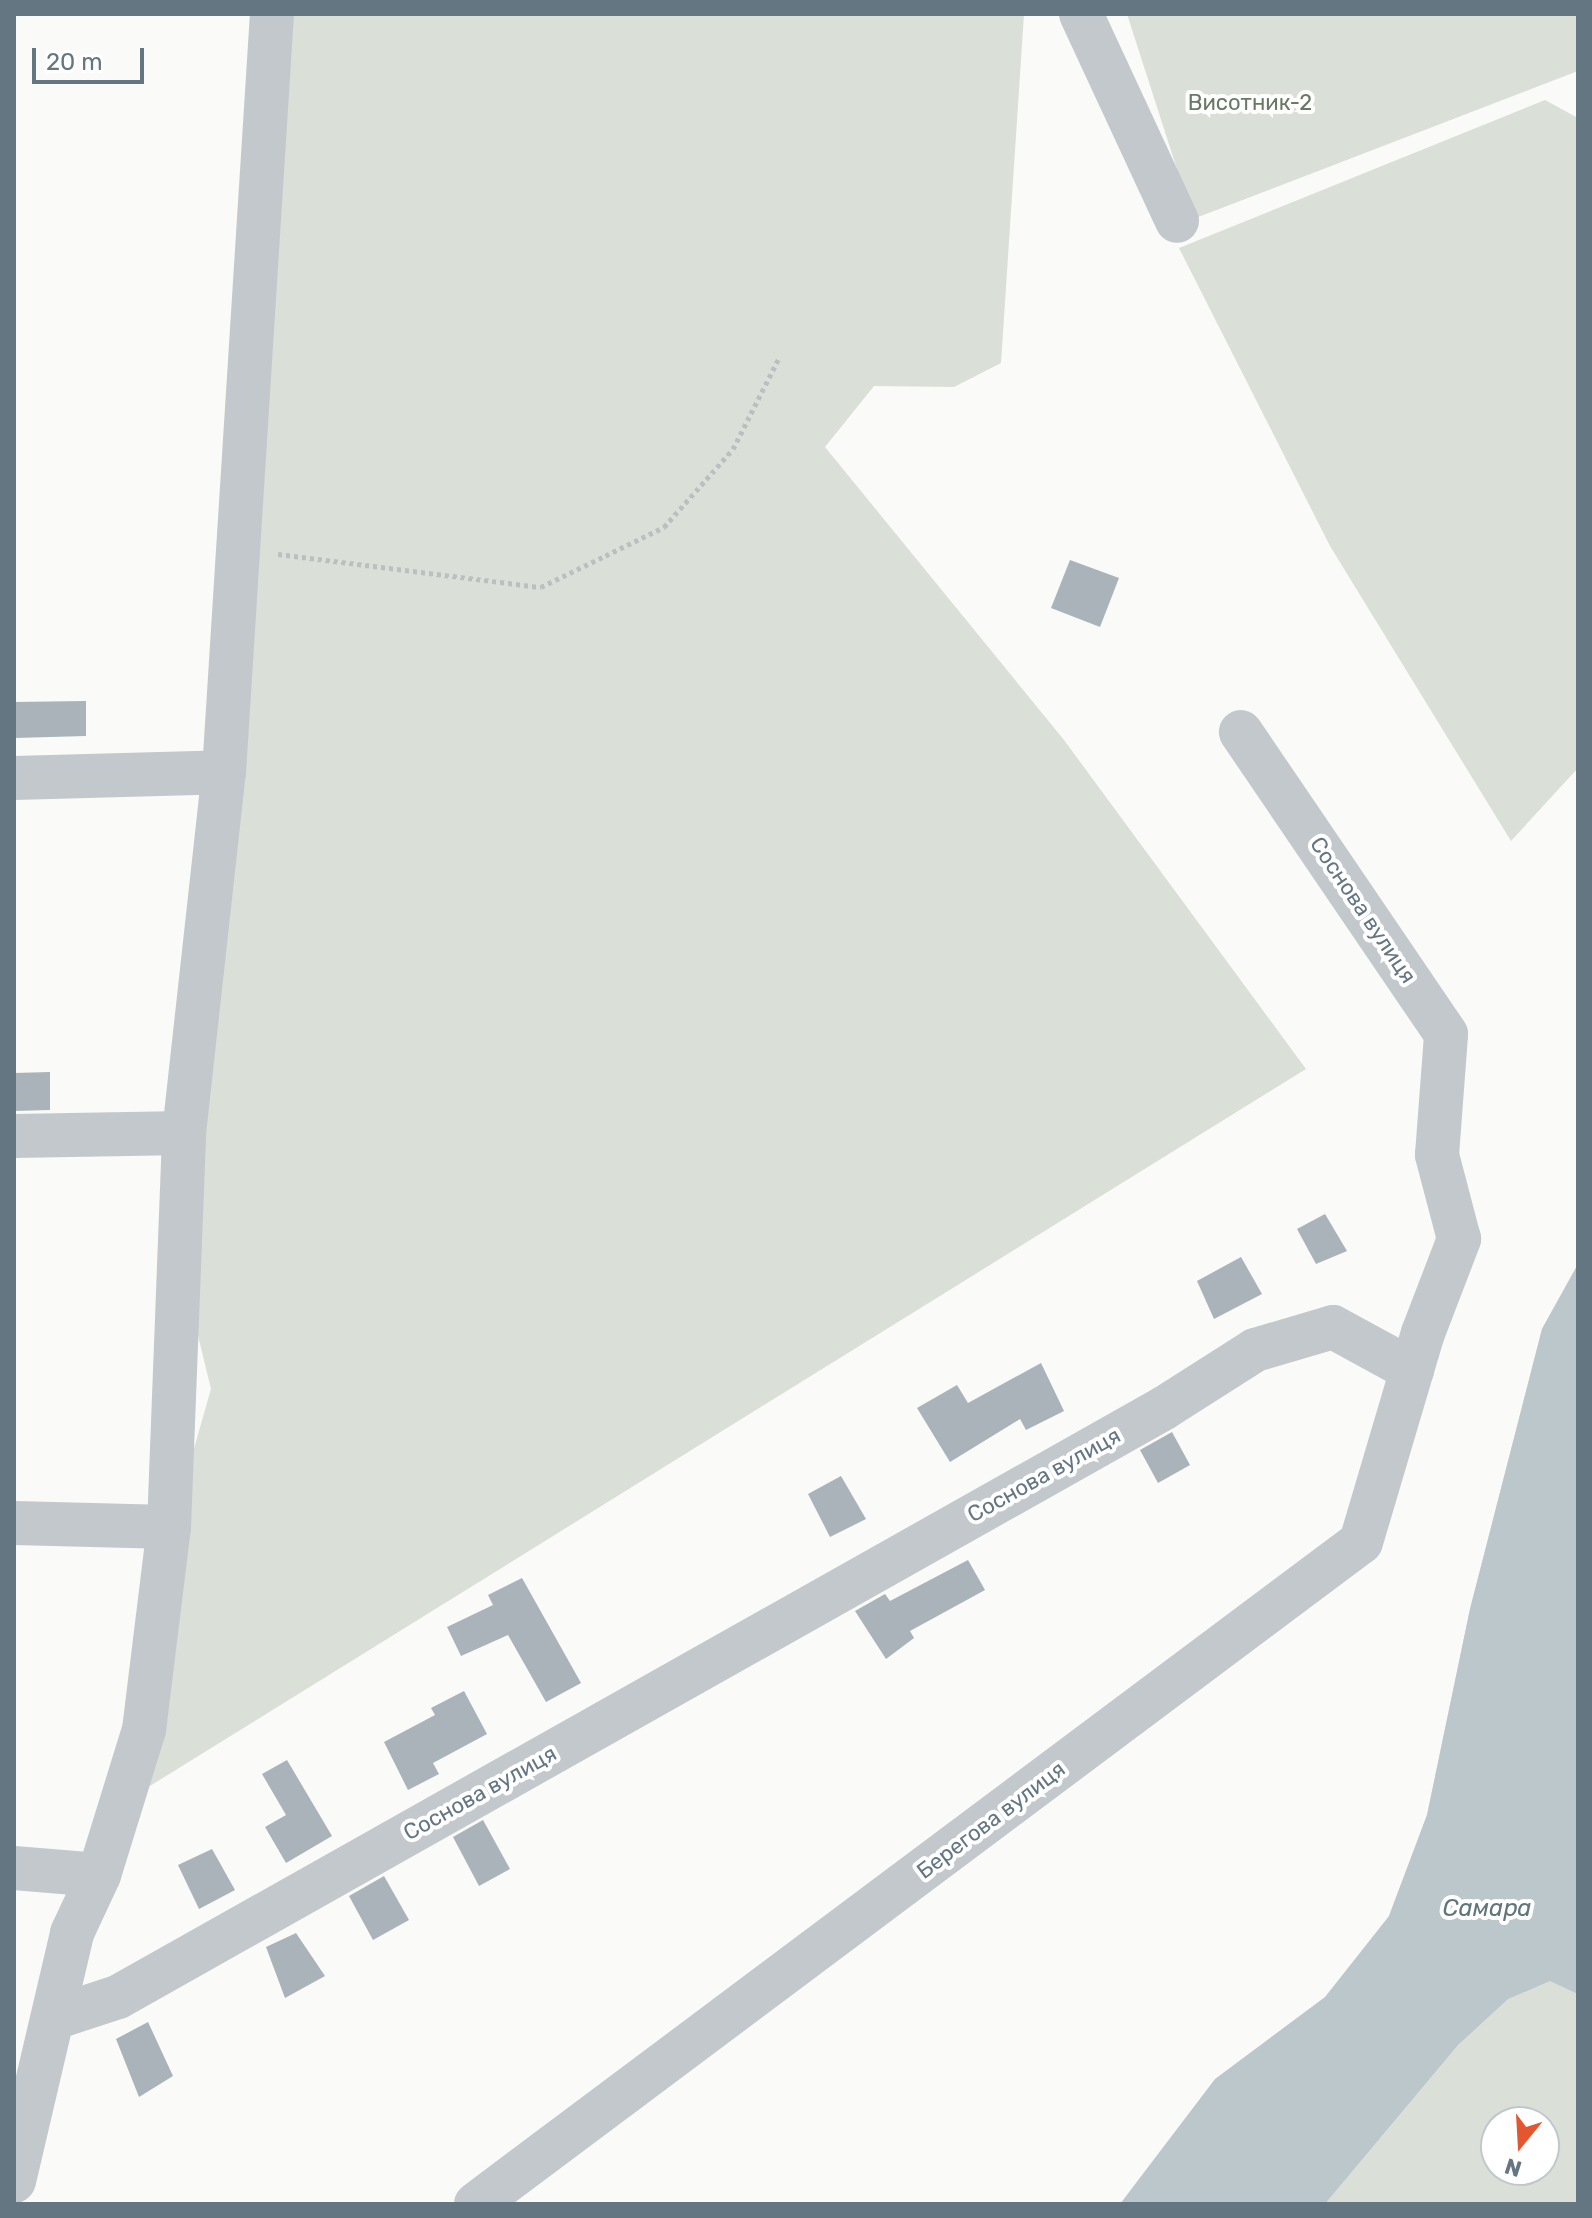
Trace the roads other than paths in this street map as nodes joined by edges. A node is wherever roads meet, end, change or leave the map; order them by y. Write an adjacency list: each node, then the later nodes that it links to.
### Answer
1 (272, 14): 5 (street)
2 (1081, 14): 3 (street)
3 (1177, 221)
4 (1241, 732): 9 (street, Соснова вулиця)
5 (224, 772): 6 (street); 7 (street)
6 (14, 778)
7 (184, 1133): 8 (street); 11 (street)
8 (14, 1136)
9 (1412, 1370): 14 (street, Соснова вулиця); 16 (street, Берегова вулиця)
10 (14, 1523): 11 (street)
11 (169, 1527): 13 (street)
12 (14, 1868): 13 (street)
13 (99, 1875): 14 (street)
14 (57, 2017): 15 (street)
15 (14, 2181)
16 (476, 2204)

